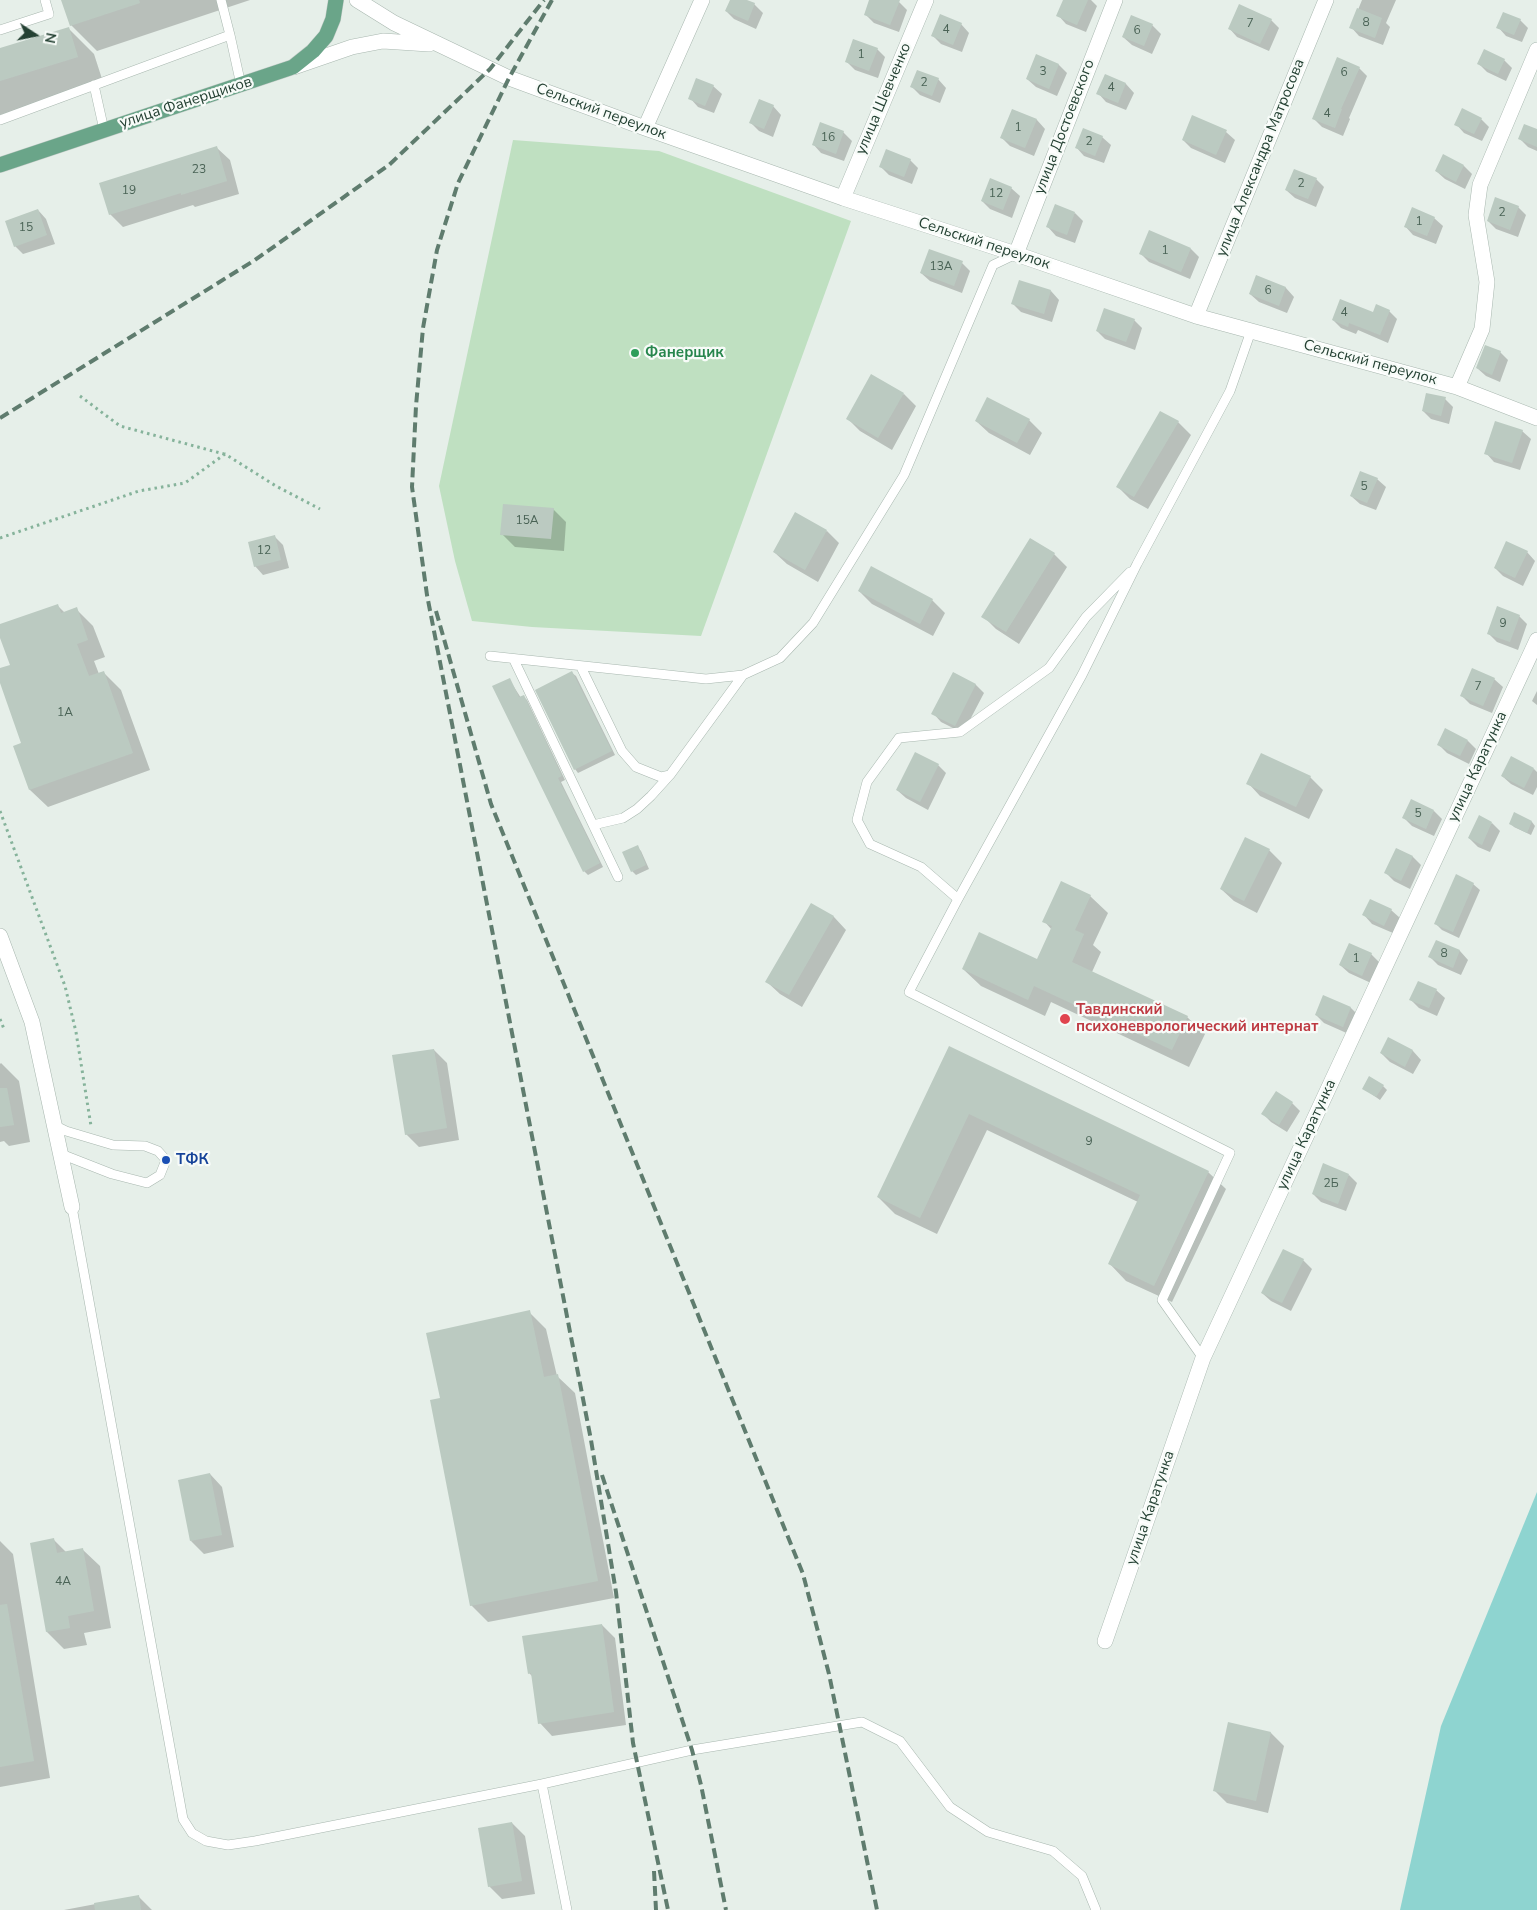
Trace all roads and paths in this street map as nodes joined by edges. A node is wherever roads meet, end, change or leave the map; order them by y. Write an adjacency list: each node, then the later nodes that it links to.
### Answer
1 (46, 0): 9 (lane)
2 (221, 0): 10 (lane)
3 (336, 0): 13 (main road, улица Фанерщиков)
4 (357, 0): 11 (street, Сельский переулок)
5 (702, 0): 17 (street)
6 (926, 0): 20 (street, улица Шевченко)
7 (1115, 0): 21 (street, улица Достоевского)
8 (1326, 0): 22 (street, улица Александра Матросова)
9 (0, 30)
10 (230, 35): 14 (lane); 15 (lane)
11 (438, 44): 13 (street, Сельский переулок); 17 (street, Сельский переулок)
12 (1537, 50): 24 (street)
13 (293, 67): 14 (main road, улица Фанерщиков)
14 (241, 84): 18 (main road, улица Фанерщиков)
15 (94, 85): 16 (lane); 18 (lane)
16 (0, 120)
17 (645, 128): 20 (street, Сельский переулок)
18 (104, 130): 19 (main road, улица Фанерщиков)
19 (0, 165)
20 (843, 198): 21 (street, Сельский переулок)
21 (1016, 254): 22 (street, Сельский переулок); 35 (lane)
22 (1196, 316): 23 (street, Сельский переулок)
23 (1251, 331): 24 (street, Сельский переулок); 30 (lane)
24 (1457, 387): 26 (street, Сельский переулок)
25 (80, 396): 27 (path)
26 (1537, 418)
27 (225, 454): 28 (path); 29 (path)
28 (320, 509)
29 (0, 538)
30 (1137, 564): 40 (lane); 40 (lane)
31 (1537, 640): 48 (street, улица Каратунка)
32 (490, 656): 33 (lane)
33 (514, 660): 34 (lane); 38 (lane)
34 (581, 667): 35 (lane); 36 (lane)
35 (743, 675): 36 (lane)
36 (670, 775): 38 (lane)
37 (0, 811): 45 (path)
38 (593, 824): 39 (lane)
39 (618, 877)
40 (958, 899): 48 (lane)
41 (0, 936): 44 (street)
42 (0, 1019): 43 (path)
43 (4, 1029)
44 (54, 1125): 45 (lane); 46 (street)
45 (92, 1139): 46 (lane)
46 (61, 1154): 47 (street)
47 (72, 1207): 50 (lane)
48 (1203, 1358): 49 (street, улица Каратунка)
49 (1105, 1641)
50 (542, 1784): 51 (lane); 52 (lane)
51 (567, 1910)
52 (1096, 1910)

